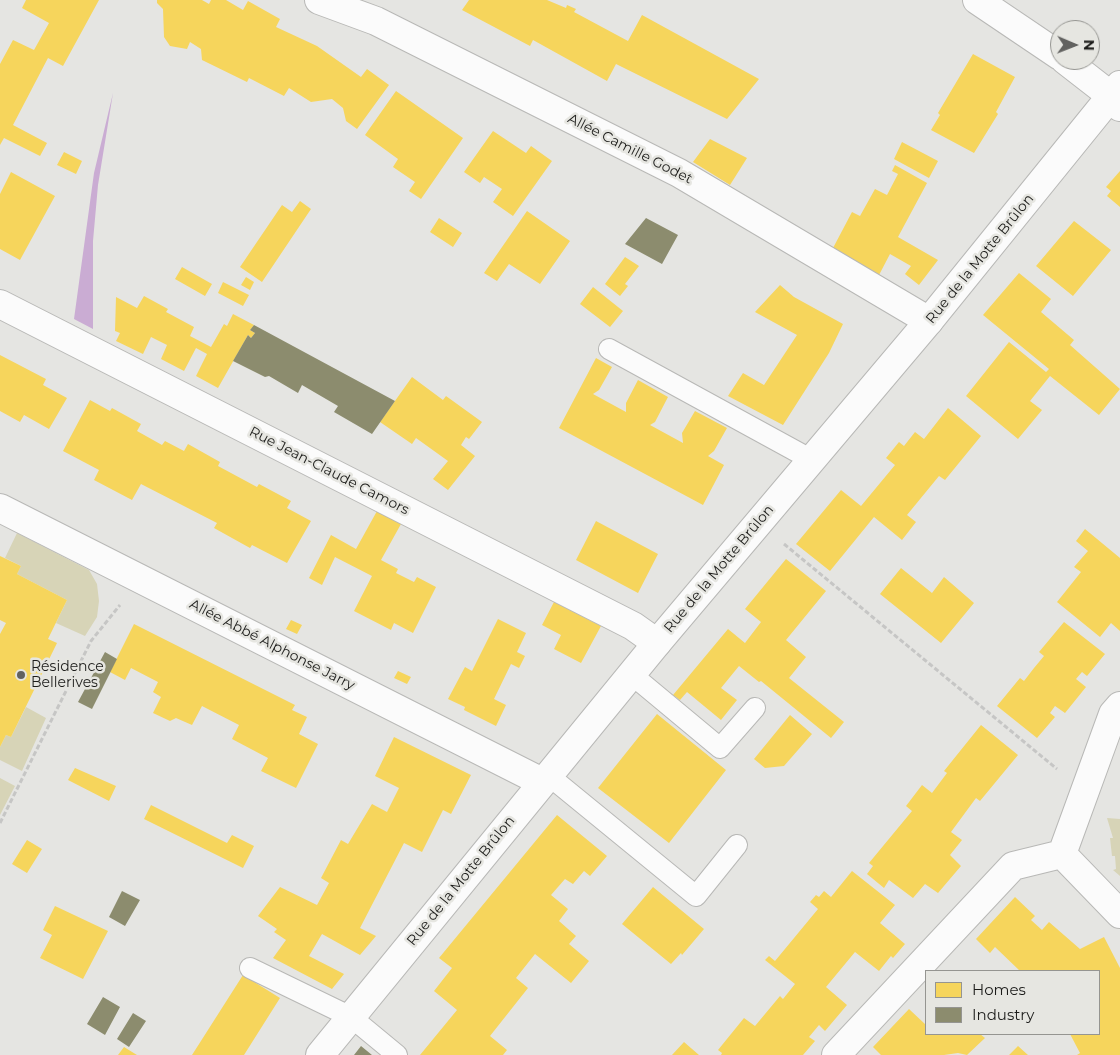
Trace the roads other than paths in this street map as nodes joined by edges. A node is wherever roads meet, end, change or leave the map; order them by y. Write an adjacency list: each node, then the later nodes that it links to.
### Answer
1 (319, 0): 7 (street, Allée Camille Godet)
2 (977, 0): 3 (street)
3 (1050, 49)
4 (1080, 70): 5 (street)
5 (1117, 95): 7 (street, Rue de la Motte Brûlon)
6 (0, 304): 11 (street, Rue Jean-Claude Camors)
7 (929, 321): 9 (street, Rue de la Motte Brûlon)
8 (608, 349): 9 (lane)
9 (812, 460): 11 (street, Rue de la Motte Brûlon)
10 (0, 508): 15 (street, Allée Abbé Alphonse Jarry)
11 (657, 642): 12 (street, Rue de la Motte Brûlon)
12 (631, 674): 14 (lane); 15 (street, Rue de la Motte Brûlon)
13 (1120, 706): 17 (street)
14 (754, 708)
15 (545, 779): 16 (lane); 20 (street, Rue de la Motte Brûlon)
16 (737, 844)
17 (1062, 854): 18 (street); 23 (street)
18 (1120, 914)
19 (250, 968): 20 (lane)
20 (351, 1016): 21 (street, Rue de la Motte Brûlon); 22 (lane)
21 (320, 1055)
22 (396, 1055)
23 (836, 1055)

